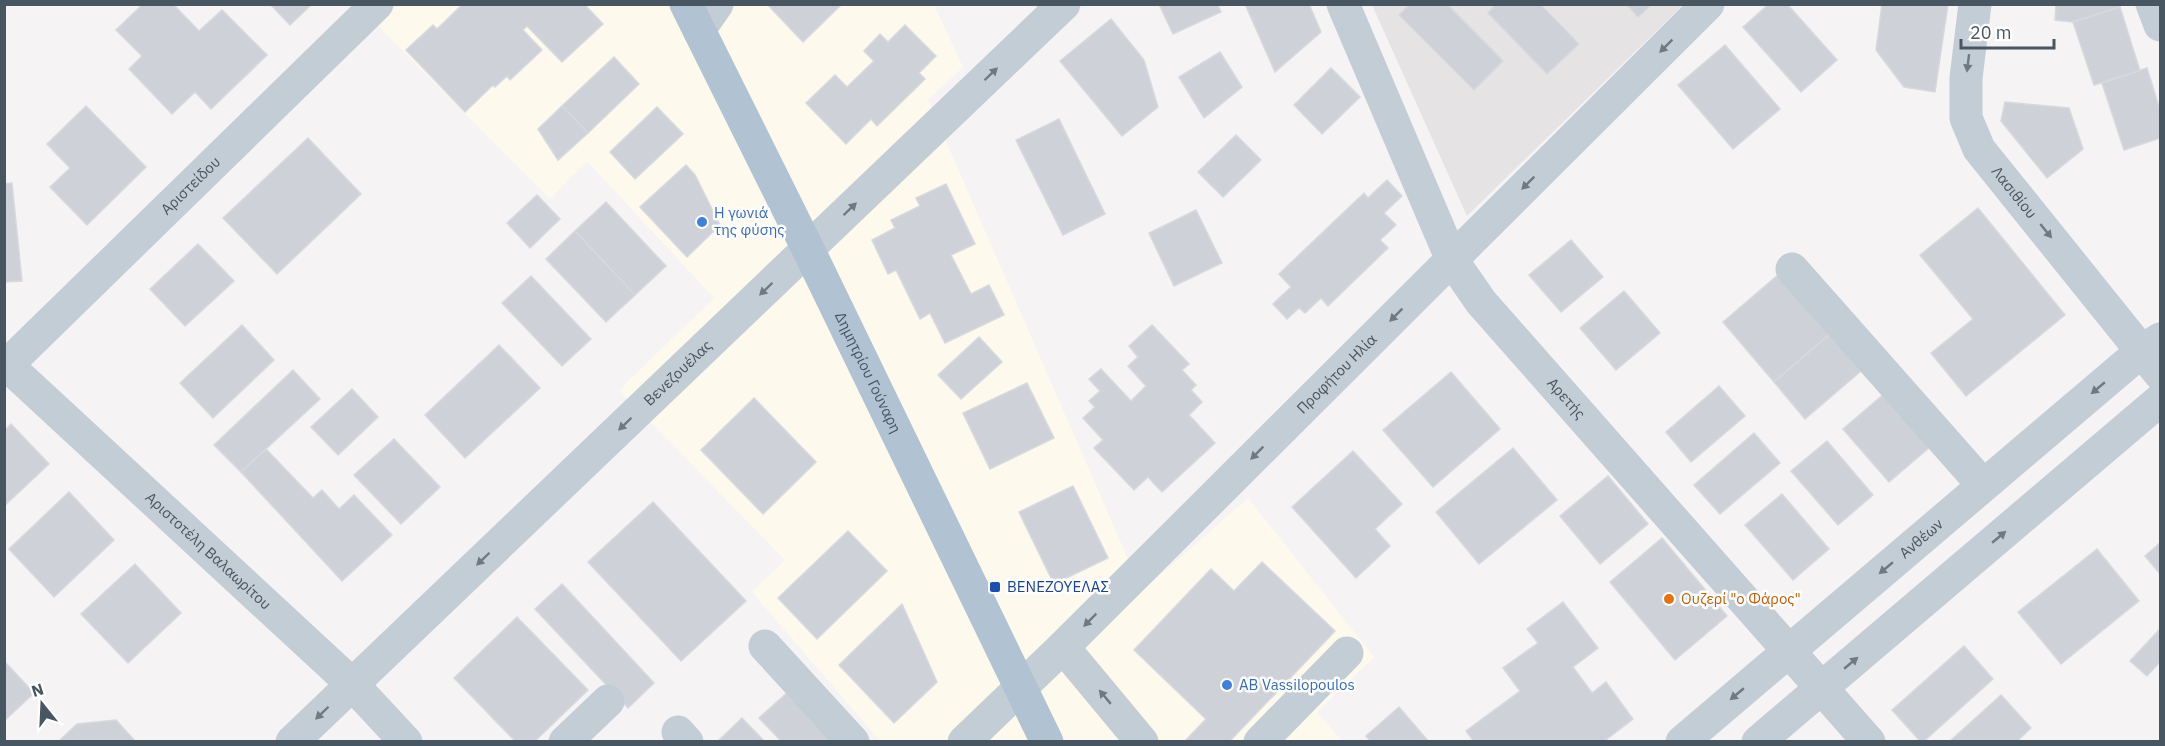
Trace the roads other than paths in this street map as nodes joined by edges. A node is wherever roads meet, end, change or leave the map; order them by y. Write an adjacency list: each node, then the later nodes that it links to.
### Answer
1 (377, 4): 13 (street, Αριστείδου)
2 (1064, 4): 9 (street, Βενεζουέλας, one-way to 2)
3 (1343, 4): 10 (street, Αρετής)
4 (1708, 4): 10 (street, Προφήτου Ηλία, one-way to 10)
5 (1975, 4): 12 (street, Λασιθίου, one-way to 12)
6 (2152, 4): 8 (street)
7 (701, 13): 9 (main road, Δημητρίου Γούναρη)
8 (2160, 25)
9 (808, 249): 20 (street, Βενεζουέλας, one-way to 20); 22 (main road, Δημητρίου Γούναρη)
10 (1452, 260): 17 (street, Προφήτου Ηλία, one-way to 17); 18 (street, Αρετής)
11 (1792, 269): 15 (street)
12 (2155, 354): 15 (street, Ανθέων, one-way to 15)
13 (6, 366): 20 (street, Αριστοτέλη Βαλαωρίτου)
14 (2160, 400): 21 (street, one-way to 14)
15 (1983, 485): 18 (street, Ανθέων, one-way to 18)
16 (765, 646): 27 (street)
17 (1063, 647): 22 (street, Προφήτου Ηλία); 30 (street, one-way to 17)
18 (1790, 650): 21 (street, Αρετής); 32 (street, Ανθέων, one-way to 32)
19 (1347, 653): 31 (street)
20 (352, 684): 24 (street, Βενεζουέλας, one-way to 24); 25 (street, Αριστοτέλη Βαλαωρίτου)
21 (1823, 687): 33 (street); 34 (street, Αρετής)
22 (1021, 689): 28 (street, Προφήτου Ηλία); 29 (main road, Δημητρίου Γούναρη)
23 (608, 701): 26 (street)
24 (292, 741)
25 (406, 741)
26 (565, 741)
27 (853, 741)
28 (964, 741)
29 (1047, 741)
30 (1142, 741)
31 (1260, 741)
32 (1682, 741)
33 (1758, 741)
34 (1869, 741)

